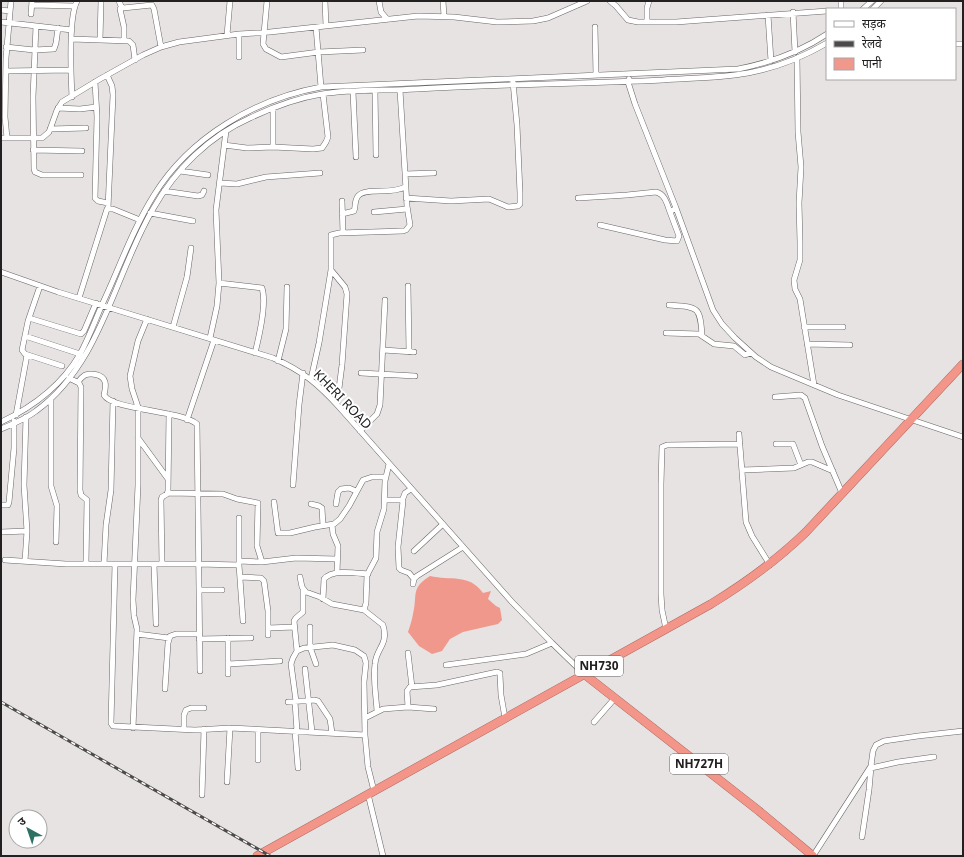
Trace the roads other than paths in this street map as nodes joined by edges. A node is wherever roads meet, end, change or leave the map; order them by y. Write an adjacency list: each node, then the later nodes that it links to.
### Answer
1 (11, 1): 19 (street)
2 (101, 1): 40 (street)
3 (119, 1): 15 (street)
4 (230, 1): 37 (street)
5 (267, 1): 35 (street)
6 (325, 1): 30 (street)
7 (379, 1): 25 (street)
8 (443, 1): 24 (street)
9 (587, 1): 24 (street)
10 (611, 1): 27 (street)
11 (648, 1): 27 (street)
12 (872, 1): 16 (street)
13 (32, 3): 14 (street); 22 (street)
14 (76, 4): 34 (street)
15 (154, 4): 44 (street)
16 (864, 8)
17 (120, 9): 41 (street)
18 (1, 10): 19 (street)
19 (10, 11): 28 (street)
20 (826, 11): 21 (street)
21 (793, 12): 23 (street); 48 (street)
22 (31, 14)
23 (768, 15): 27 (street); 52 (street)
24 (444, 16): 25 (street)
25 (386, 19): 30 (street)
26 (1, 22): 28 (street)
27 (647, 22)
28 (10, 23): 29 (street); 43 (street)
29 (36, 26): 33 (street); 45 (street)
30 (326, 26): 31 (street)
31 (316, 27): 35 (street); 47 (street)
32 (595, 27): 57 (street)
33 (58, 28): 34 (street); 45 (street)
34 (72, 30): 39 (street)
35 (264, 33): 36 (street); 47 (street)
36 (239, 34): 37 (street); 49 (street)
37 (227, 35): 44 (street)
38 (826, 35): 48 (street)
39 (72, 39): 40 (street); 54 (street)
40 (100, 40): 41 (street)
41 (124, 41): 51 (street)
42 (826, 44): 50 (street)
43 (6, 47): 45 (street); 53 (street)
44 (162, 47): 51 (street)
45 (34, 50): 55 (street)
46 (363, 50): 47 (street)
47 (319, 52): 61 (street)
48 (795, 52): 52 (street)
49 (239, 57)
50 (797, 58): 58 (street); 119 (street)
51 (135, 60): 56 (street)
52 (771, 60): 58 (street)
53 (6, 70): 55 (street); 73 (street)
54 (71, 70): 55 (street); 66 (street)
55 (33, 71): 74 (street)
56 (107, 75): 60 (street); 94 (street)
57 (596, 75): 58 (street); 59 (street)
58 (628, 79): 59 (street); 96 (street)
59 (513, 81): 61 (street); 62 (street); 91 (street)
60 (96, 82): 66 (street); 67 (street)
61 (321, 87): 100 (street)
62 (400, 90): 63 (street); 84 (street)
63 (375, 91): 64 (street); 79 (street)
64 (353, 92): 65 (street); 80 (street)
65 (323, 94): 69 (street); 76 (street)
66 (72, 97): 68 (street)
67 (96, 107): 68 (street); 94 (street)
68 (58, 108): 71 (street)
69 (273, 108): 72 (street); 76 (street)
70 (86, 128): 71 (street)
71 (50, 129): 74 (street)
72 (226, 131): 75 (street); 81 (street)
73 (4, 138): 74 (street)
74 (33, 138): 77 (street)
75 (224, 145): 76 (street); 87 (street)
76 (273, 147)
77 (33, 150): 78 (street); 85 (street)
78 (82, 151)
79 (376, 155)
80 (356, 157)
81 (180, 171): 86 (street); 89 (street)
82 (320, 173): 87 (street)
83 (434, 173): 84 (street)
84 (404, 174): 88 (street)
85 (81, 175)
86 (208, 175)
87 (220, 183): 107 (street)
88 (405, 187): 91 (street); 99 (street)
89 (164, 191): 90 (street); 98 (street)
90 (204, 191)
91 (406, 198): 95 (street)
92 (578, 198): 96 (street)
93 (342, 201): 99 (street)
94 (108, 205): 100 (street); 111 (street)
95 (407, 209): 97 (street); 103 (street)
96 (673, 210): 102 (street); 129 (street)
97 (374, 212)
98 (150, 213): 101 (street); 114 (street)
99 (342, 214): 103 (street)
100 (140, 220): 114 (street)
101 (193, 221)
102 (600, 225)
103 (342, 233): 105 (street)
104 (191, 248): 117 (street)
105 (331, 270): 139 (street); 145 (street)
106 (1, 272): 108 (street, KHERI ROAD)
107 (219, 284): 123 (street); 127 (street)
108 (40, 286): 111 (street, KHERI ROAD); 115 (street)
109 (408, 286): 126 (street)
110 (287, 287): 131 (street)
111 (79, 298): 114 (street, KHERI ROAD)
112 (385, 300): 126 (street)
113 (669, 305): 121 (street)
114 (104, 306): 115 (street); 116 (street, KHERI ROAD); 128 (street); 138 (street)
115 (29, 318): 122 (street)
116 (147, 319): 117 (street, KHERI ROAD); 146 (street)
117 (173, 327): 123 (street, KHERI ROAD)
118 (843, 327): 119 (street)
119 (804, 328): 124 (street)
120 (666, 333): 121 (street)
121 (702, 335): 129 (street)
122 (25, 336): 128 (street); 130 (street)
123 (212, 339): 127 (street, KHERI ROAD); 150 (street)
124 (807, 344): 125 (street); 141 (street)
125 (850, 345)
126 (383, 350): 136 (street)
127 (255, 353): 131 (street, KHERI ROAD)
128 (80, 354): 149 (street)
129 (750, 354): 141 (street)
130 (28, 355): 133 (street); 149 (street)
131 (278, 361): 134 (street, KHERI ROAD)
132 (963, 364): 152 (highway, NH730)
133 (62, 366)
134 (303, 373): 139 (street, KHERI ROAD); 166 (street)
135 (361, 373): 136 (street)
136 (382, 374): 137 (street); 154 (street)
137 (415, 376)
138 (70, 378): 140 (street); 143 (street)
139 (311, 379): 145 (street, KHERI ROAD)
140 (78, 382): 144 (street); 192 (street)
141 (814, 385): 152 (street)
142 (775, 397): 163 (street)
143 (51, 399): 148 (street); 184 (street)
144 (113, 401): 146 (street); 193 (street)
145 (337, 404): 154 (street, KHERI ROAD)
146 (138, 407): 147 (street); 157 (street)
147 (168, 414): 150 (street); 165 (street)
148 (26, 417): 149 (street); 182 (street)
149 (14, 419): 151 (street); 153 (street); 177 (street)
150 (187, 420): 171 (street)
151 (1, 422)
152 (908, 422): 156 (street); 170 (highway, NH730)
153 (1, 429)
154 (360, 431): 160 (street, KHERI ROAD)
155 (739, 434): 158 (street)
156 (963, 437)
157 (138, 438): 165 (street); 195 (street)
158 (740, 444): 162 (street); 214 (street)
159 (776, 444): 161 (street)
160 (389, 464): 164 (street); 167 (street, KHERI ROAD)
161 (800, 465): 162 (street); 163 (street)
162 (742, 470): 199 (street)
163 (833, 471): 170 (street)
164 (386, 477): 168 (street); 172 (street)
165 (168, 480): 169 (street)
166 (293, 485)
167 (411, 489): 173 (street); 179 (street, KHERI ROAD)
168 (356, 491): 176 (street); 180 (street)
169 (168, 493): 171 (street); 197 (street)
170 (842, 493): 199 (highway, NH730)
171 (197, 494): 190 (street); 198 (street)
172 (385, 500): 173 (street); 201 (street)
173 (402, 501): 185 (street)
174 (274, 502): 181 (street)
175 (311, 504): 181 (street)
176 (336, 504)
177 (1, 505)
178 (239, 518): 191 (street)
179 (443, 524): 185 (street, KHERI ROAD); 186 (street)
180 (332, 525): 181 (street); 187 (street)
181 (323, 526)
182 (27, 531): 183 (street); 189 (street)
183 (1, 532)
184 (56, 542)
185 (463, 547): 221 (street, KHERI ROAD)
186 (414, 551)
187 (337, 558): 190 (street); 200 (street)
188 (5, 560): 189 (street)
189 (25, 561): 192 (street)
190 (262, 562): 191 (street)
191 (239, 563): 198 (street); 202 (street)
192 (86, 564): 193 (street)
193 (104, 564): 194 (street)
194 (115, 564): 195 (street); 246 (street)
195 (135, 564): 196 (street); 215 (street)
196 (154, 564): 197 (street); 210 (street)
197 (162, 564): 198 (street)
198 (198, 564): 204 (street)
199 (770, 565): 214 (highway, NH730)
200 (336, 573): 201 (street); 207 (street)
201 (368, 574): 208 (street)
202 (240, 577): 209 (street); 213 (street)
203 (300, 577): 206 (street)
204 (199, 590): 205 (street); 217 (street)
205 (222, 590)
206 (303, 590): 207 (street); 211 (street)
207 (323, 599): 208 (street)
208 (364, 610): 242 (street)
209 (243, 621)
210 (156, 624)
211 (294, 627): 213 (street); 223 (street)
212 (310, 627): 222 (street)
213 (268, 628): 216 (street)
214 (666, 629): 232 (highway, NH730)
215 (137, 634): 218 (street); 246 (street)
216 (268, 635)
217 (199, 636): 218 (street); 219 (street); 230 (street)
218 (169, 638): 234 (street)
219 (228, 638): 220 (street); 226 (street)
220 (251, 638)
221 (552, 643): 228 (street); 232 (street, KHERI ROAD)
222 (310, 647): 223 (street); 227 (street); 243 (street)
223 (297, 650): 238 (street)
224 (408, 653): 233 (street)
225 (280, 661): 226 (street)
226 (228, 664): 231 (street)
227 (316, 664)
228 (446, 665)
229 (305, 669): 236 (street)
230 (200, 671)
231 (228, 674)
232 (584, 674): 235 (highway, NH727H); 244 (highway, NH730)
233 (412, 687): 240 (street); 244 (street)
234 (165, 689)
235 (615, 698): 245 (street); 266 (highway, NH727H)
236 (308, 701): 238 (street); 253 (street); 254 (street)
237 (288, 702): 238 (street)
238 (295, 702): 251 (street)
239 (204, 708): 248 (street)
240 (408, 708): 241 (street); 242 (street)
241 (434, 709)
242 (377, 711): 243 (street)
243 (365, 718): 255 (street)
244 (505, 718): 261 (highway, NH730)
245 (594, 722)
246 (133, 728): 248 (street)
247 (230, 728): 249 (street); 250 (street); 260 (street)
248 (184, 729): 249 (street)
249 (204, 729): 262 (street)
250 (258, 730): 251 (street); 257 (street)
251 (296, 731): 253 (street); 259 (street)
252 (963, 731): 258 (street)
253 (312, 732): 254 (street)
254 (332, 733): 255 (street)
255 (365, 735): 261 (street)
256 (934, 757): 258 (street)
257 (258, 760)
258 (871, 767): 263 (street); 266 (street)
259 (298, 768)
260 (227, 782)
261 (371, 793): 264 (highway, NH730); 265 (street)
262 (202, 795)
263 (862, 838)
264 (257, 856)
265 (383, 856)
266 (813, 856)

